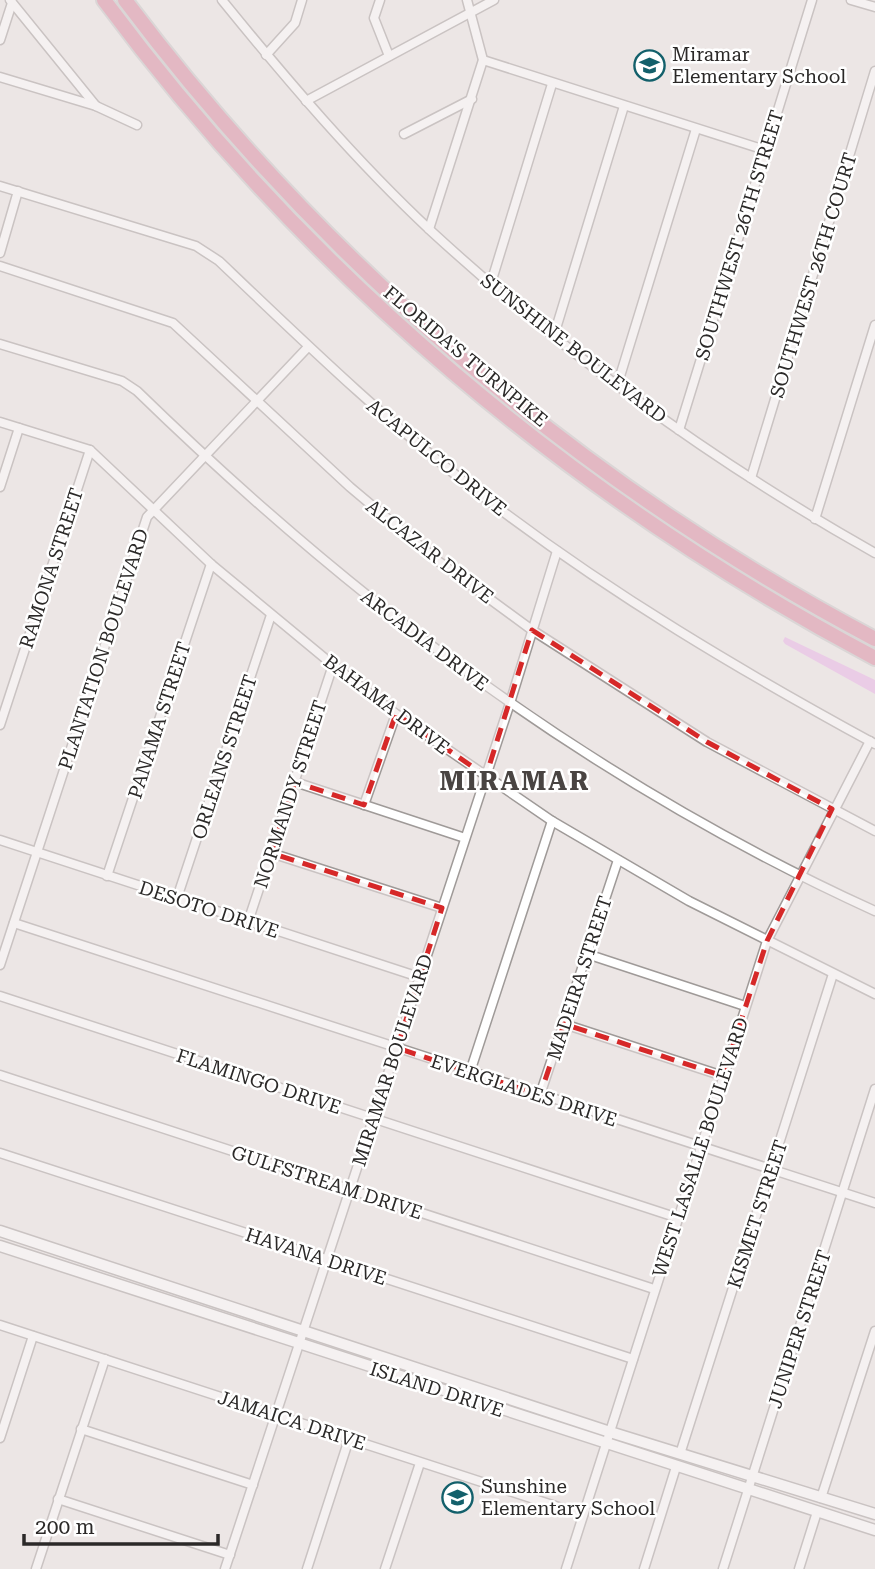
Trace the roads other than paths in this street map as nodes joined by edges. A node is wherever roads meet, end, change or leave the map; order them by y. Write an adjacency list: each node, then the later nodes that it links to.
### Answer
1 (104, 0): 55 (highway, FLORIDA'S TURNPIKE)
2 (125, 0): 54 (highway, FLORIDA'S TURNPIKE)
3 (222, 0): 14 (street, SUNSHINE BOULEVARD)
4 (303, 0): 14 (street)
5 (380, 0): 15 (street)
6 (467, 0): 12 (street)
7 (494, 0): 12 (street)
8 (812, 0): 27 (street, SOUTHWEST 26TH STREET)
9 (851, 0): 11 (street)
10 (11, 1): 13 (street); 22 (street)
11 (875, 7)
12 (468, 13): 15 (street); 16 (street)
13 (0, 40)
14 (267, 55): 21 (street, SUNSHINE BOULEVARD)
15 (389, 56): 21 (street)
16 (484, 60): 19 (street); 20 (street)
17 (875, 71): 45 (street, SOUTHWEST 26TH COURT)
18 (0, 77): 22 (street)
19 (552, 83): 23 (street); 33 (street)
20 (471, 99): 26 (street); 30 (street)
21 (306, 102): 30 (street, SUNSHINE BOULEVARD)
22 (96, 106): 24 (street)
23 (624, 106): 25 (street); 35 (street)
24 (137, 125)
25 (696, 129): 27 (street); 38 (street)
26 (404, 134)
27 (765, 150): 42 (street, SOUTHWEST 26TH STREET)
28 (0, 186): 29 (street, ACAPULCO DRIVE)
29 (18, 191): 31 (street); 37 (street, ACAPULCO DRIVE)
30 (429, 229): 33 (street, SUNSHINE BOULEVARD)
31 (0, 253)
32 (0, 266): 39 (street, ALCAZAR DRIVE)
33 (491, 283): 35 (street, SUNSHINE BOULEVARD)
34 (875, 325): 48 (street)
35 (554, 335): 38 (street, SUNSHINE BOULEVARD)
36 (0, 344): 44 (street, ARCADIA DRIVE)
37 (308, 346): 39 (street, PLANTATION BOULEVARD); 49 (street, ACAPULCO DRIVE)
38 (617, 386): 42 (street, SUNSHINE BOULEVARD)
39 (256, 402): 44 (street, PLANTATION BOULEVARD); 53 (street, ALCAZAR DRIVE)
40 (0, 422): 41 (street, BAHAMA DRIVE)
41 (19, 428): 43 (street, BAHAMA DRIVE); 46 (street)
42 (679, 430): 45 (street, SUNSHINE BOULEVARD)
43 (90, 450): 47 (street, BAHAMA DRIVE); 59 (street, RAMONA STREET)
44 (205, 457): 47 (street, PLANTATION BOULEVARD); 57 (street, ARCADIA DRIVE)
45 (751, 478): 48 (street, SUNSHINE BOULEVARD)
46 (0, 487)
47 (153, 510): 51 (street, BAHAMA DRIVE); 69 (street, PLANTATION BOULEVARD)
48 (815, 519): 50 (street, SUNSHINE BOULEVARD)
49 (557, 551): 53 (street, MIRAMAR BOULEVARD); 60 (street, ACAPULCO DRIVE)
50 (875, 553)
51 (211, 564): 52 (street, BAHAMA DRIVE); 73 (street, PANAMA STREET)
52 (271, 615): 56 (street, BAHAMA DRIVE); 74 (street, ORLEANS STREET)
53 (532, 630): 57 (street, MIRAMAR BOULEVARD); 64 (street, ALCAZAR DRIVE)
54 (875, 639)
55 (875, 658)
56 (333, 665): 58 (street, BAHAMA DRIVE); 62 (street, NORMANDY STREET)
57 (510, 703): 61 (street, MIRAMAR BOULEVARD); 72 (street, ARCADIA DRIVE)
58 (396, 714): 61 (street, BAHAMA DRIVE); 63 (street)
59 (0, 725)
60 (872, 742): 64 (street, WEST LASALLE BOULEVARD)
61 (486, 776): 65 (street, BAHAMA DRIVE); 67 (street, MIRAMAR BOULEVARD)
62 (295, 782): 63 (street); 70 (street, NORMANDY STREET)
63 (364, 805): 67 (street)
64 (832, 809): 66 (street, ALCAZAR DRIVE); 72 (street, WEST LASALLE BOULEVARD)
65 (552, 821): 71 (street, BAHAMA DRIVE); 89 (street)
66 (875, 831)
67 (465, 838): 75 (street, MIRAMAR BOULEVARD)
68 (0, 840): 69 (street, DESOTO DRIVE)
69 (37, 852): 73 (street, DESOTO DRIVE); 78 (street, PLANTATION BOULEVARD)
70 (271, 853): 75 (street); 77 (street, NORMANDY STREET)
71 (618, 860): 79 (street, BAHAMA DRIVE); 80 (street, MADEIRA STREET)
72 (798, 875): 76 (street, ARCADIA DRIVE); 79 (street, WEST LASALLE BOULEVARD)
73 (107, 876): 74 (street, DESOTO DRIVE)
74 (177, 898): 77 (street, DESOTO DRIVE)
75 (442, 908): 83 (street, MIRAMAR BOULEVARD)
76 (875, 911)
77 (248, 922): 83 (street, DESOTO DRIVE)
78 (14, 923): 81 (street, PLANTATION BOULEVARD); 88 (street, EVERGLADES DRIVE)
79 (766, 941): 82 (street, BAHAMA DRIVE); 86 (street, WEST LASALLE BOULEVARD)
80 (587, 954): 86 (street); 87 (street, MADEIRA STREET)
81 (0, 965)
82 (833, 974): 84 (street, BAHAMA DRIVE); 97 (street, KISMET STREET)
83 (419, 977): 88 (street, MIRAMAR BOULEVARD)
84 (875, 994)
85 (0, 996): 94 (street, FLAMINGO DRIVE)
86 (745, 1006): 91 (street, WEST LASALLE BOULEVARD)
87 (564, 1024): 91 (street); 93 (street, MADEIRA STREET)
88 (397, 1048): 89 (street, EVERGLADES DRIVE); 94 (street, MIRAMAR BOULEVARD)
89 (470, 1073): 93 (street, EVERGLADES DRIVE)
90 (0, 1075): 98 (street, GULFSTREAM DRIVE)
91 (723, 1076): 95 (street, WEST LASALLE BOULEVARD)
92 (875, 1088): 99 (street, JUNIPER STREET)
93 (540, 1095): 95 (street, EVERGLADES DRIVE)
94 (373, 1119): 98 (street, MIRAMAR BOULEVARD); 101 (street, FLAMINGO DRIVE)
95 (701, 1147): 97 (street, EVERGLADES DRIVE); 101 (street, WEST LASALLE BOULEVARD)
96 (0, 1153): 104 (street, HAVANA DRIVE)
97 (771, 1170): 99 (street, EVERGLADES DRIVE); 119 (street, KISMET STREET)
98 (350, 1189): 104 (street, MIRAMAR BOULEVARD); 105 (street, GULFSTREAM DRIVE)
99 (842, 1192): 100 (street, EVERGLADES DRIVE); 122 (street, JUNIPER STREET)
100 (875, 1203)
101 (678, 1218): 105 (street, WEST LASALLE BOULEVARD)
102 (0, 1231): 107 (street, ISLAND DRIVE)
103 (0, 1246): 110 (street, ISLAND DRIVE)
104 (326, 1260): 107 (street, MIRAMAR BOULEVARD); 112 (street, HAVANA DRIVE)
105 (654, 1289): 112 (street, WEST LASALLE BOULEVARD)
106 (0, 1325): 109 (street, JAMAICA DRIVE)
107 (303, 1331): 110 (street, MIRAMAR BOULEVARD); 115 (street, ISLAND DRIVE)
108 (875, 1331): 125 (street)
109 (33, 1336): 111 (street, JAMAICA DRIVE); 116 (street)
110 (299, 1344): 113 (street, MIRAMAR BOULEVARD); 118 (street, ISLAND DRIVE)
111 (105, 1359): 113 (street, JAMAICA DRIVE); 114 (street)
112 (633, 1359): 115 (street, WEST LASALLE BOULEVARD)
113 (276, 1414): 117 (street, JAMAICA DRIVE); 123 (street, MIRAMAR BOULEVARD)
114 (81, 1429): 123 (street); 126 (street)
115 (610, 1432): 118 (street, WEST LASALLE BOULEVARD); 119 (street, ISLAND DRIVE)
116 (0, 1438)
117 (349, 1439): 120 (street, JAMAICA DRIVE); 134 (street)
118 (606, 1443): 121 (street, ISLAND DRIVE); 129 (street, WEST LASALLE BOULEVARD)
119 (680, 1454): 122 (street, ISLAND DRIVE)
120 (420, 1463): 129 (street, JAMAICA DRIVE); 135 (street)
121 (676, 1467): 124 (street, ISLAND DRIVE); 137 (street)
122 (752, 1477): 124 (street, JUNIPER STREET); 125 (street, ISLAND DRIVE)
123 (253, 1485): 131 (street, MIRAMAR BOULEVARD)
124 (748, 1490): 127 (street, ISLAND DRIVE); 138 (street, JUNIPER STREET)
125 (821, 1498): 128 (street, ISLAND DRIVE)
126 (58, 1499): 131 (street); 132 (street)
127 (817, 1512): 130 (street, ISLAND DRIVE); 139 (street)
128 (875, 1514)
129 (583, 1515): 136 (street, WEST LASALLE BOULEVARD)
130 (875, 1530)
131 (230, 1555): 133 (street, MIRAMAR BOULEVARD)
132 (36, 1569)
133 (225, 1569)
134 (307, 1569)
135 (385, 1569)
136 (566, 1569)
137 (644, 1569)
138 (723, 1569)
139 (799, 1569)

